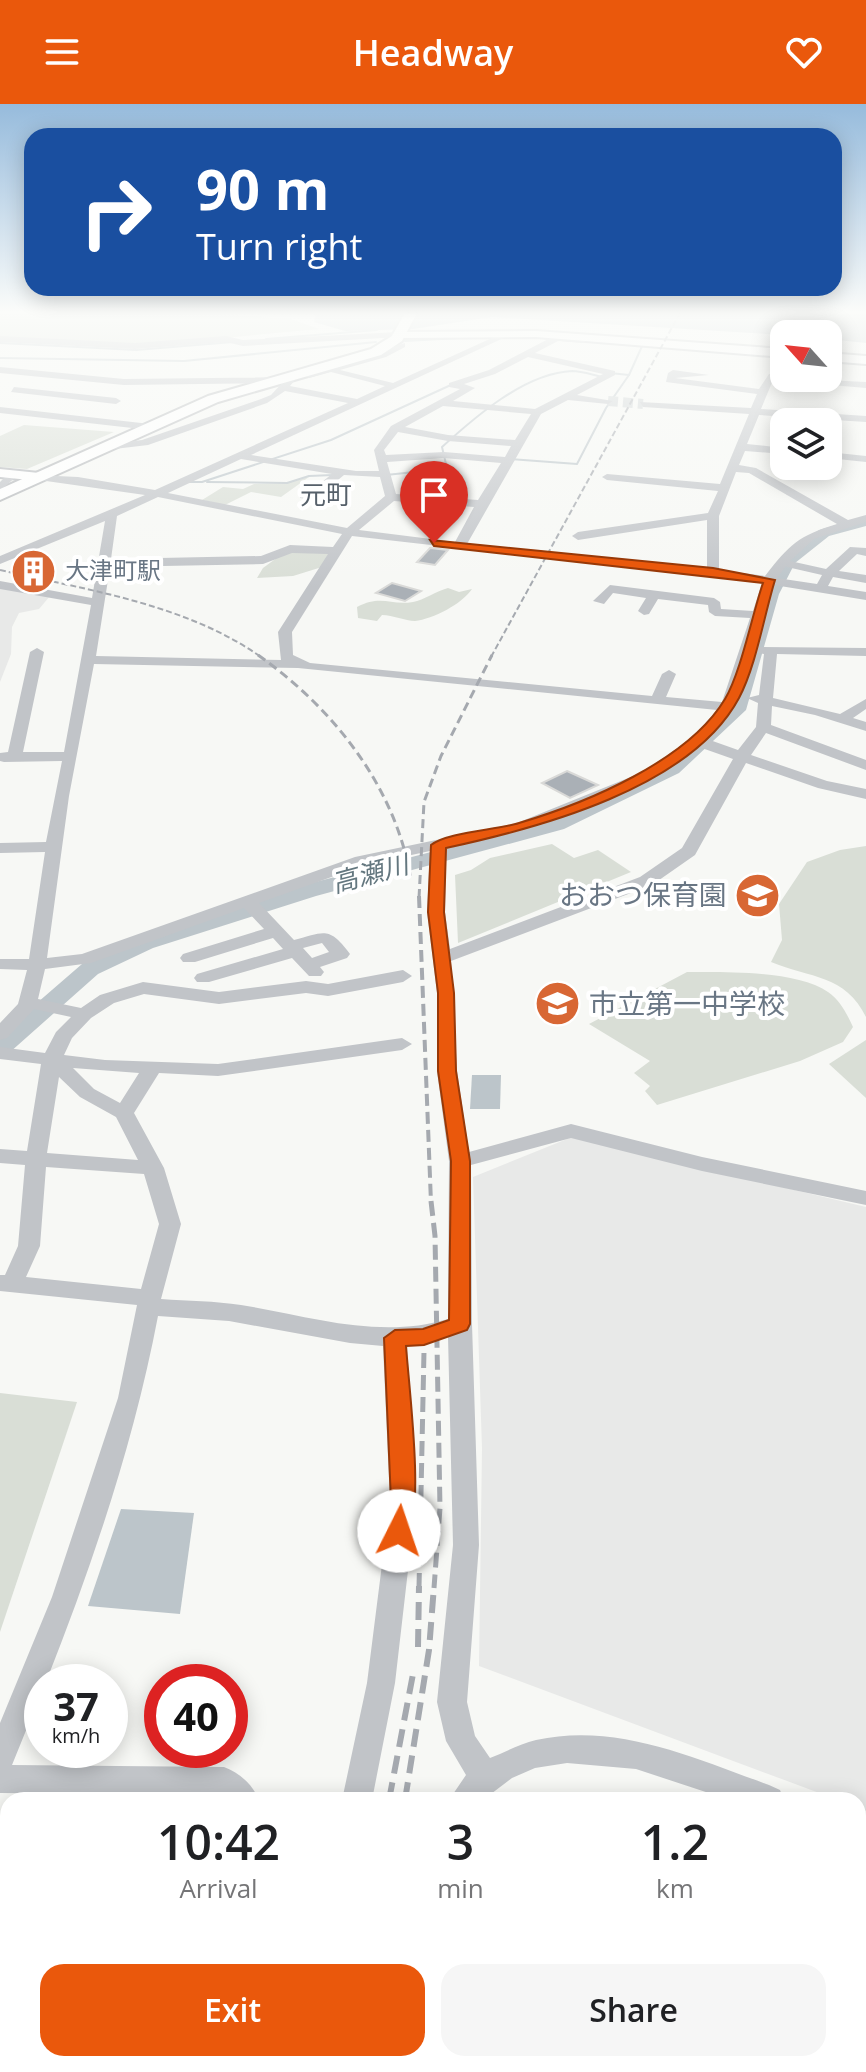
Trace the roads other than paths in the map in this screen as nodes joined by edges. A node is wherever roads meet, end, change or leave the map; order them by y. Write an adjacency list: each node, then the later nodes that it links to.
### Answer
1 (110, 405): 14 (street)
2 (200, 405): 17 (highway)
3 (253, 405): 20 (street)
4 (353, 405): 23 (street)
5 (439, 405): 18 (street)
6 (461, 405): 13 (street)
7 (552, 405): 13 (street)
8 (672, 405): 9 (street)
9 (678, 405): 12 (street); 16 (street)
10 (757, 405): 12 (street)
11 (0, 410): 14 (street)
12 (755, 410): 15 (street); 21 (street)
13 (537, 412): 19 (street)
14 (90, 419): 17 (street)
15 (866, 419)
16 (670, 421)
17 (150, 427): 20 (highway)
18 (395, 428): 19 (street); 25 (street)
19 (516, 443): 27 (street)
20 (106, 447): 31 (highway)
21 (740, 447): 22 (street); 28 (street)
22 (770, 450)
23 (239, 456): 29 (street); 37 (street)
24 (842, 456): 26 (street)
25 (381, 459): 27 (street); 33 (street)
26 (866, 459)
27 (508, 460): 41 (street)
28 (732, 468): 34 (street); 35 (street)
29 (341, 472): 33 (street); 40 (street)
30 (7, 473): 31 (main road); 36 (street)
31 (39, 477): 37 (street); 38 (highway)
32 (607, 477): 35 (street)
33 (387, 479): 39 (street)
34 (769, 480): 35 (street); 45 (street)
35 (724, 487): 43 (street)
36 (0, 488)
37 (159, 493): 42 (street); 47 (street)
38 (0, 495)
39 (391, 497): 41 (street); 47 (street)
40 (339, 501)
41 (481, 504): 49 (street)
42 (112, 514): 52 (street); 54 (street)
43 (713, 516): 48 (street); 57 (street)
44 (866, 518): 45 (street)
45 (848, 523): 46 (street); 60 (street)
46 (866, 531)
47 (349, 532): 49 (street); 50 (street)
48 (578, 536)
49 (460, 545): 57 (street)
50 (336, 551): 54 (street); 75 (street)
51 (866, 552): 53 (street)
52 (0, 560)
53 (842, 562): 56 (street); 58 (street)
54 (103, 563): 66 (street)
55 (791, 564): 58 (street)
56 (866, 566)
57 (713, 571): 60 (street)
58 (829, 573): 59 (street); 62 (street)
59 (866, 579)
60 (769, 580): 62 (street); 68 (street)
61 (0, 585): 66 (street)
62 (821, 588): 64 (street)
63 (654, 595): 65 (street); 67 (street); 68 (street)
64 (865, 595)
65 (599, 601)
66 (95, 602): 74 (street)
67 (644, 611)
68 (756, 615): 69 (street)
69 (746, 650): 70 (street); 80 (street)
70 (771, 651): 71 (street); 79 (street)
71 (819, 651): 73 (street); 76 (street)
72 (37, 652): 88 (street)
73 (866, 652)
74 (88, 660): 75 (street); 86 (street)
75 (296, 664): 78 (street)
76 (866, 667)
77 (669, 674): 78 (street)
78 (658, 699): 80 (street)
79 (763, 699): 80 (street); 82 (street); 83 (street)
80 (731, 702): 85 (street)
81 (866, 703): 82 (street)
82 (842, 719): 84 (street)
83 (763, 727): 87 (street); 89 (street)
84 (866, 727)
85 (697, 741): 87 (street); 93 (street)
86 (70, 756): 88 (street); 94 (street)
87 (742, 756): 91 (street); 99 (street)
88 (4, 761)
89 (866, 765)
90 (866, 774): 91 (street)
91 (823, 785): 92 (street)
92 (866, 794)
93 (438, 845): 96 (street); 99 (street)
94 (54, 847): 95 (street); 101 (street)
95 (0, 848)
96 (247, 901): 97 (street); 101 (street)
97 (278, 931): 98 (street); 103 (street)
98 (189, 958)
99 (443, 958): 114 (street)
100 (0, 964): 101 (street)
101 (37, 965): 104 (street)
102 (403, 976): 105 (street)
103 (203, 978)
104 (28, 1002): 105 (street); 106 (street)
105 (84, 1014): 109 (street)
106 (0, 1034)
107 (402, 1044): 110 (street)
108 (0, 1053): 109 (street)
109 (52, 1059): 110 (street); 111 (street); 113 (street)
110 (153, 1067): 111 (street)
111 (124, 1113): 115 (street)
112 (0, 1156): 113 (street)
113 (36, 1159): 115 (street); 117 (street)
114 (460, 1161): 116 (street); 119 (street)
115 (153, 1168): 118 (street)
116 (866, 1198)
117 (6, 1284): 118 (street)
118 (149, 1303): 120 (street); 121 (street)
119 (460, 1324): 120 (street); 122 (street)
120 (395, 1338): 125 (street)
121 (0, 1759)
122 (485, 1777): 126 (street); 127 (street)
123 (0, 1779): 124 (street)
124 (236, 1792)
125 (359, 1792)
126 (471, 1792)
127 (746, 1792)

